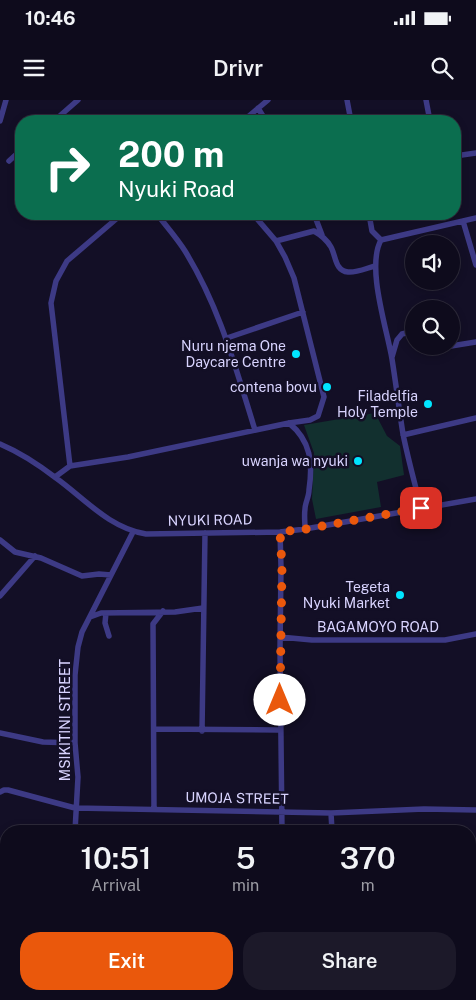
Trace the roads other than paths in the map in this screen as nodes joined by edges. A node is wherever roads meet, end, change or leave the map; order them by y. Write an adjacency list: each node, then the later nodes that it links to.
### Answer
1 (6, 100): 12 (street)
2 (78, 100): 7 (street)
3 (267, 100): 6 (street)
4 (347, 100): 10 (street)
5 (426, 100): 11 (street)
6 (258, 108): 8 (street); 9 (street)
7 (61, 115)
8 (250, 115)
9 (262, 115)
10 (350, 115)
11 (429, 115)
12 (0, 121)
13 (476, 153): 14 (street)
14 (461, 155)
15 (15, 156): 16 (street)
16 (9, 161)
17 (476, 218): 23 (street)
18 (115, 220): 40 (street)
19 (162, 220): 31 (street)
20 (258, 220): 26 (street)
21 (316, 220): 24 (street)
22 (370, 220): 25 (street)
23 (463, 221): 25 (street); 27 (street)
24 (323, 237): 26 (street); 28 (street)
25 (381, 240): 28 (street)
26 (276, 241): 29 (street)
27 (476, 265)
28 (375, 266): 34 (street)
29 (303, 312): 31 (street); 36 (street)
30 (405, 333): 34 (street)
31 (227, 338): 37 (street)
32 (476, 342): 33 (street)
33 (460, 345)
34 (392, 357): 38 (street)
35 (476, 418): 38 (street)
36 (289, 423): 37 (street); 44 (street)
37 (255, 430): 40 (street)
38 (404, 435): 43 (street)
39 (0, 444): 41 (street, NYUKI ROAD)
40 (70, 466): 41 (street)
41 (56, 477): 45 (street, NYUKI ROAD)
42 (476, 499): 43 (street, NYUKI ROAD)
43 (421, 508): 44 (street, NYUKI ROAD)
44 (306, 529): 46 (street, NYUKI ROAD)
45 (133, 532): 47 (street, NYUKI ROAD); 50 (street, MSIKITINI STREET)
46 (280, 532): 47 (street, NYUKI ROAD); 58 (street)
47 (205, 533): 52 (street)
48 (0, 540): 49 (street)
49 (35, 556): 50 (street); 51 (street)
50 (111, 575): 55 (street, MSIKITINI STREET)
51 (0, 596)
52 (203, 608): 53 (street); 60 (street)
53 (163, 611): 54 (street); 59 (street)
54 (106, 613): 55 (street); 57 (street)
55 (90, 617): 63 (street, MSIKITINI STREET)
56 (476, 634): 58 (street, BAGAMOYO ROAD)
57 (109, 636)
58 (280, 637): 61 (street)
59 (154, 730): 60 (street); 66 (street)
60 (202, 730): 61 (street)
61 (280, 730): 68 (street)
62 (0, 733): 63 (street)
63 (75, 743): 65 (street, MSIKITINI STREET)
64 (0, 792): 65 (street, UMOJA STREET)
65 (76, 808): 66 (street, UMOJA STREET); 70 (street, MSIKITINI STREET)
66 (154, 809): 68 (street, UMOJA STREET)
67 (476, 810): 69 (street, UMOJA STREET)
68 (282, 812): 69 (street, UMOJA STREET); 71 (street)
69 (331, 813): 72 (street)
70 (75, 825)
71 (282, 825)
72 (332, 825)

